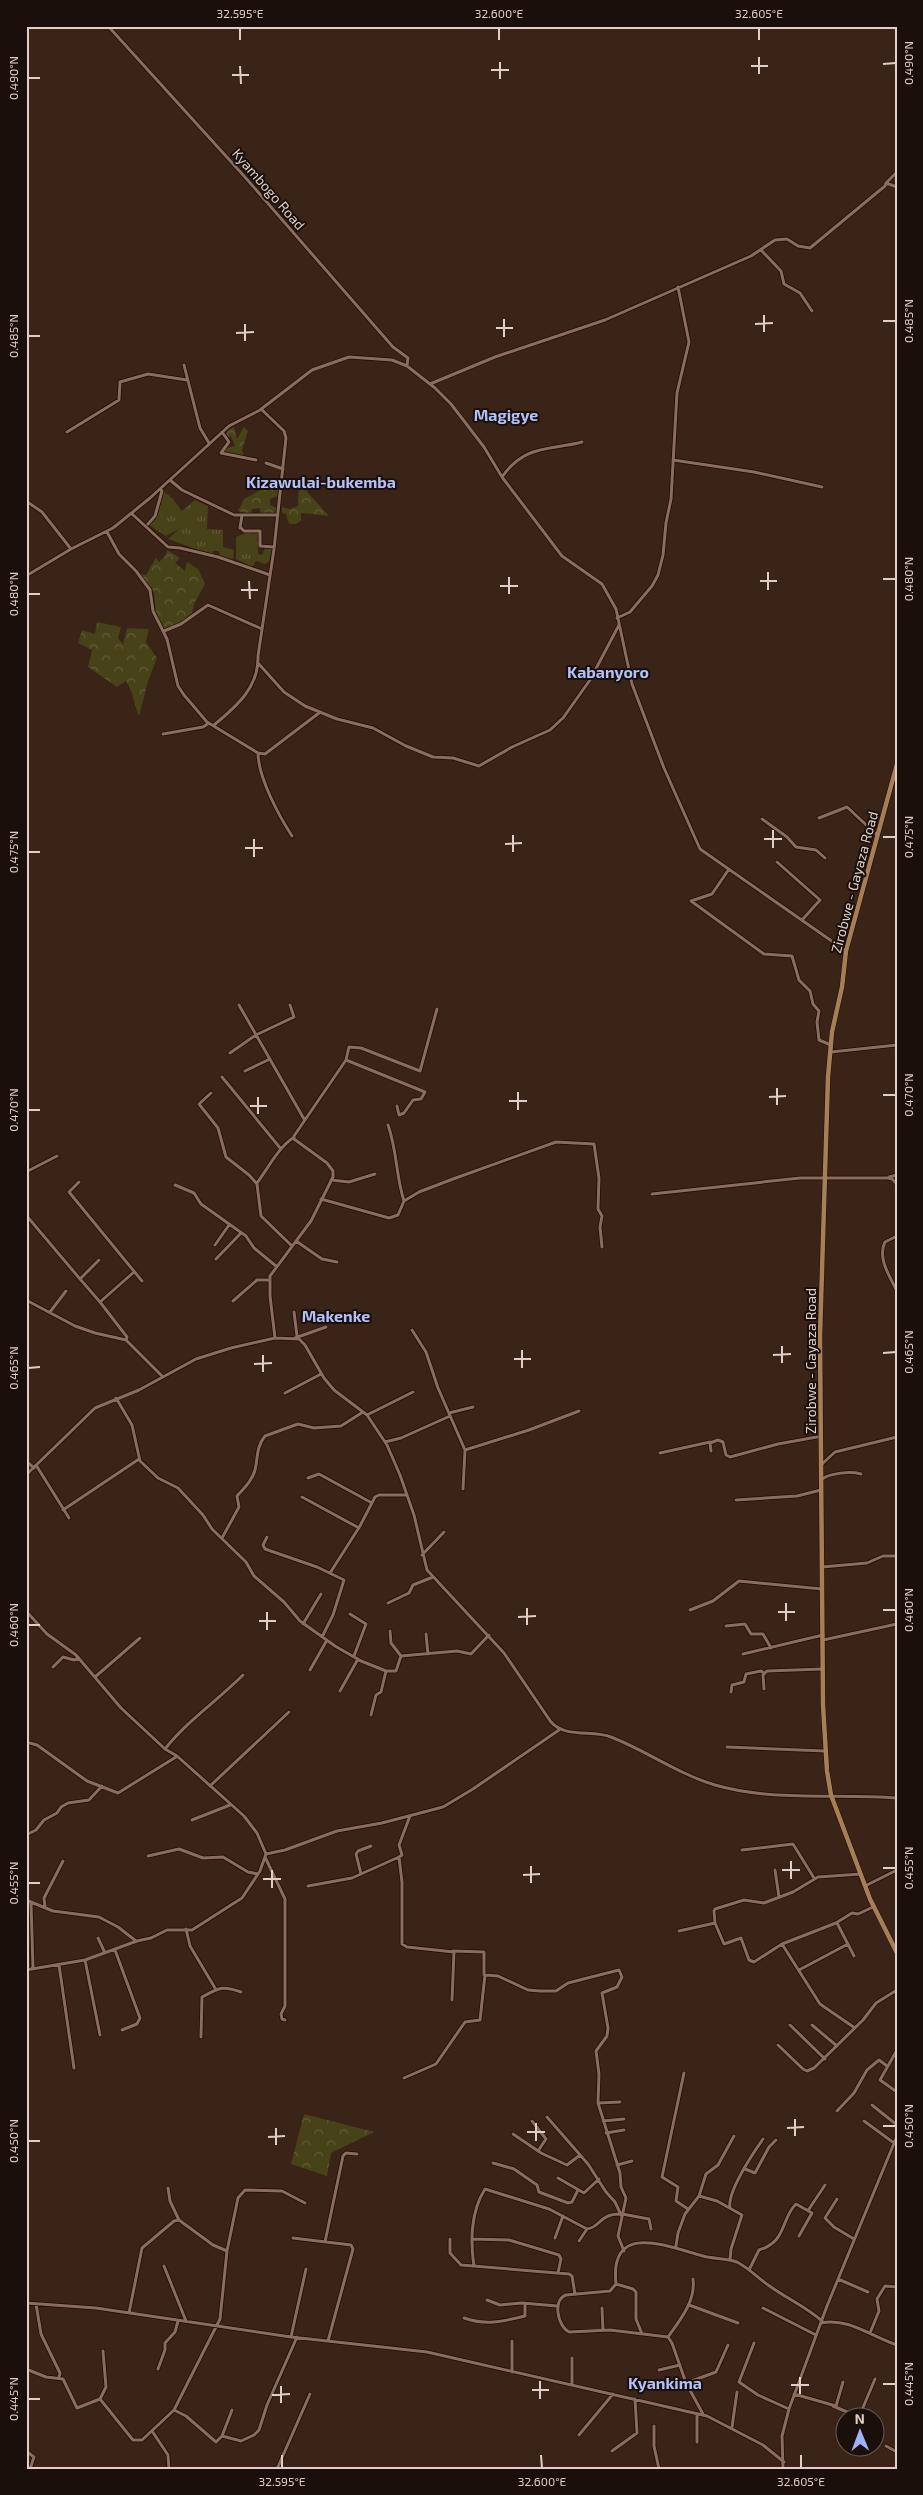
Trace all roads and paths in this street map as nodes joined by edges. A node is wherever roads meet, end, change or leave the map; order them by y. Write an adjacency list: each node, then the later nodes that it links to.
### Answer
1 (108, 26): 9 (street, Kyambogo Road)
2 (897, 172): 3 (street)
3 (886, 183): 4 (street); 5 (street)
4 (897, 188)
5 (761, 250): 6 (street); 7 (street)
6 (678, 287): 11 (street); 18 (street)
7 (812, 311)
8 (184, 365): 10 (street)
9 (407, 366): 11 (street); 12 (street)
10 (187, 380): 13 (street); 16 (street)
11 (430, 384): 21 (street)
12 (261, 408): 14 (street); 20 (street)
13 (67, 432)
14 (222, 432): 16 (street); 17 (street)
15 (582, 442): 21 (street)
16 (209, 443): 22 (street)
17 (256, 460)
18 (673, 460): 23 (street); 35 (street)
19 (266, 463): 20 (street)
20 (283, 469): 28 (street)
21 (502, 477): 35 (street)
22 (170, 480): 24 (street); 27 (street)
23 (822, 487)
24 (160, 489): 26 (street); 29 (street)
25 (26, 501): 32 (street)
26 (131, 514): 30 (street); 34 (street)
27 (242, 514): 28 (street); 31 (street)
28 (278, 516): 31 (street)
29 (148, 524)
30 (107, 532): 32 (street); 38 (street)
31 (274, 547): 34 (street)
32 (71, 549): 33 (street)
33 (26, 576)
34 (270, 576): 37 (street)
35 (617, 618): 36 (street)
36 (619, 625): 40 (street); 52 (street)
37 (262, 629): 38 (street); 39 (street)
38 (163, 631): 41 (street)
39 (258, 663): 40 (street); 42 (street)
40 (319, 713): 44 (street)
41 (210, 723): 42 (street); 43 (street)
42 (214, 725): 44 (street)
43 (163, 734)
44 (258, 753): 49 (street)
45 (897, 764): 48 (street, Zirobwe - Gayaza Road)
46 (819, 818): 48 (street)
47 (762, 819): 50 (street)
48 (876, 835): 54 (street, Zirobwe - Gayaza Road)
49 (292, 836)
50 (825, 858)
51 (777, 862): 53 (street)
52 (728, 870): 53 (street); 59 (street)
53 (802, 920): 54 (street)
54 (846, 951): 59 (street, Zirobwe - Gayaza Road)
55 (239, 1005): 58 (street)
56 (290, 1005): 58 (street)
57 (437, 1009): 64 (street)
58 (256, 1035): 62 (street); 63 (street)
59 (831, 1045): 61 (street, Zirobwe - Gayaza Road)
60 (897, 1045): 61 (street)
61 (830, 1052): 77 (street, Zirobwe - Gayaza Road)
62 (230, 1053)
63 (270, 1059): 65 (street); 69 (street)
64 (346, 1060): 68 (street); 69 (street)
65 (245, 1072)
66 (222, 1077): 72 (street)
67 (211, 1093): 81 (street)
68 (397, 1106)
69 (304, 1119): 71 (street)
70 (388, 1126): 86 (street)
71 (294, 1137): 72 (street); 79 (street)
72 (281, 1149): 81 (street)
73 (57, 1156): 74 (street)
74 (26, 1172)
75 (375, 1174): 79 (street)
76 (897, 1174): 78 (street)
77 (825, 1178): 78 (street); 84 (street); 134 (street, Zirobwe - Gayaza Road)
78 (888, 1178): 82 (street)
79 (331, 1180): 85 (street)
80 (79, 1182): 99 (street)
81 (256, 1183): 93 (street)
82 (897, 1184)
83 (175, 1185): 88 (street)
84 (652, 1194)
85 (321, 1199): 86 (street); 91 (street)
86 (404, 1201): 94 (street)
87 (26, 1215): 100 (street)
88 (230, 1225): 89 (street); 92 (street)
89 (241, 1233): 95 (street); 98 (street)
90 (897, 1236): 104 (street)
91 (296, 1241): 93 (street); 97 (street)
92 (215, 1245)
93 (292, 1246): 98 (street)
94 (602, 1247)
95 (216, 1259)
96 (99, 1260): 100 (street)
97 (337, 1262)
98 (276, 1266): 101 (street)
99 (134, 1272): 102 (street); 107 (street)
100 (80, 1279): 107 (street)
101 (270, 1280): 106 (street); 112 (street)
102 (142, 1281)
103 (66, 1291): 108 (street)
104 (897, 1291)
105 (26, 1300): 108 (street)
106 (233, 1301)
107 (100, 1302): 114 (street)
108 (50, 1312): 114 (street)
109 (294, 1312): 113 (street)
110 (326, 1327): 113 (street)
111 (412, 1330): 124 (street)
112 (274, 1338): 113 (street); 116 (street)
113 (295, 1338): 115 (street)
114 (126, 1340): 116 (street)
115 (321, 1374): 118 (street); 122 (street)
116 (162, 1376): 119 (street)
117 (412, 1392): 123 (street)
118 (284, 1393)
119 (116, 1398): 132 (street); 135 (street)
120 (473, 1406): 124 (street)
121 (579, 1411): 129 (street)
122 (363, 1412): 123 (street); 151 (street)
123 (367, 1415): 127 (street)
124 (450, 1415): 127 (street); 129 (street)
125 (817, 1437): 128 (street)
126 (897, 1437): 134 (street)
127 (385, 1442): 142 (street)
128 (711, 1442): 130 (street); 131 (street)
129 (466, 1450): 140 (street)
130 (712, 1451)
131 (660, 1453)
132 (139, 1458): 146 (street); 151 (street)
133 (26, 1461): 135 (street)
134 (821, 1465): 139 (street, Zirobwe - Gayaza Road)
135 (35, 1466): 137 (street); 146 (street)
136 (861, 1474): 139 (street)
137 (26, 1475)
138 (308, 1478): 145 (street)
139 (821, 1480): 141 (street, Zirobwe - Gayaza Road)
140 (463, 1489)
141 (821, 1490): 144 (street); 154 (street, Zirobwe - Gayaza Road)
142 (407, 1495): 145 (street); 152 (street)
143 (302, 1497): 148 (street)
144 (736, 1500)
145 (372, 1503): 148 (street)
146 (63, 1510): 147 (street)
147 (68, 1518)
148 (359, 1528): 155 (street)
149 (444, 1532): 152 (street)
150 (267, 1537): 155 (street)
151 (222, 1538): 163 (street)
152 (422, 1555): 156 (street)
153 (897, 1556): 154 (street)
154 (822, 1567): 157 (street, Zirobwe - Gayaza Road)
155 (330, 1573): 169 (street)
156 (433, 1577): 159 (street); 168 (street)
157 (822, 1589): 161 (street); 170 (street, Zirobwe - Gayaza Road)
158 (321, 1594): 163 (street)
159 (388, 1603)
160 (26, 1610): 178 (street)
161 (690, 1610)
162 (350, 1614): 176 (street)
163 (303, 1624): 169 (street)
164 (897, 1624): 170 (street)
165 (726, 1626): 173 (street)
166 (390, 1631): 177 (street)
167 (426, 1634): 174 (street)
168 (489, 1635): 174 (street); 192 (street)
169 (322, 1637): 172 (street)
170 (822, 1637): 173 (street); 181 (street, Zirobwe - Gayaza Road)
171 (140, 1638): 186 (street)
172 (327, 1640): 176 (street); 182 (street)
173 (771, 1648): 175 (street)
174 (428, 1654): 177 (street)
175 (743, 1654)
176 (354, 1656): 179 (street)
177 (401, 1656): 183 (street)
178 (79, 1658): 180 (street); 186 (street)
179 (358, 1659): 183 (street); 188 (street)
180 (53, 1668)
181 (823, 1669): 184 (street); 196 (street, Zirobwe - Gayaza Road)
182 (310, 1670)
183 (386, 1671): 191 (street)
184 (764, 1673): 187 (street); 189 (street)
185 (243, 1675): 195 (street)
186 (95, 1677): 195 (street)
187 (764, 1689)
188 (340, 1691)
189 (731, 1692)
190 (289, 1712): 199 (street)
191 (371, 1714)
192 (559, 1730): 200 (street); 203 (street)
193 (26, 1742): 198 (street)
194 (727, 1747): 196 (street)
195 (165, 1750): 197 (street)
196 (825, 1751): 200 (street, Zirobwe - Gayaza Road)
197 (177, 1756): 198 (street); 199 (street)
198 (102, 1786): 205 (street)
199 (210, 1786): 202 (street)
200 (831, 1795): 201 (street); 216 (street, Zirobwe - Gayaza Road)
201 (897, 1798)
202 (230, 1805): 204 (street); 208 (street)
203 (411, 1815): 208 (street); 210 (street)
204 (192, 1820)
205 (26, 1835)
206 (371, 1846): 215 (street)
207 (742, 1850): 217 (street)
208 (266, 1855): 214 (street); 248 (street)
209 (148, 1856): 214 (street)
210 (400, 1858): 215 (street); 234 (street)
211 (63, 1861): 223 (street)
212 (775, 1870): 220 (street)
213 (897, 1870): 219 (street)
214 (258, 1874): 227 (street)
215 (361, 1874): 218 (street)
216 (861, 1874): 217 (street); 219 (street, Zirobwe - Gayaza Road)
217 (814, 1878): 220 (street)
218 (308, 1886)
219 (865, 1886): 224 (street, Zirobwe - Gayaza Road)
220 (779, 1897): 225 (street)
221 (26, 1900): 222 (street)
222 (30, 1902): 223 (street); 240 (street)
223 (46, 1907): 230 (street)
224 (873, 1907): 226 (street); 236 (street, Zirobwe - Gayaza Road)
225 (715, 1923): 228 (street); 231 (street)
226 (837, 1923): 231 (street); 232 (street)
227 (186, 1928): 230 (street); 244 (street)
228 (679, 1931)
229 (98, 1938): 235 (street)
230 (137, 1941): 233 (street)
231 (782, 1944): 242 (street)
232 (848, 1944): 237 (street); 242 (street)
233 (115, 1950): 235 (street); 252 (street)
234 (453, 1951): 243 (street); 247 (street)
235 (105, 1953): 238 (street)
236 (897, 1953)
237 (854, 1956)
238 (85, 1960): 239 (street); 253 (street)
239 (59, 1965): 240 (street); 260 (street)
240 (33, 1968): 241 (street)
241 (26, 1970)
242 (799, 1970): 251 (street)
243 (484, 1976): 262 (street); 265 (street)
244 (215, 1988): 246 (street); 254 (street)
245 (897, 1990): 251 (street)
246 (242, 1992)
247 (452, 2000)
248 (285, 2020)
249 (790, 2025): 258 (street)
250 (812, 2025): 256 (street)
251 (855, 2028): 256 (street)
252 (122, 2030)
253 (100, 2035)
254 (201, 2037)
255 (778, 2046): 258 (street)
256 (837, 2046): 258 (street)
257 (897, 2050): 259 (street)
258 (824, 2059)
259 (888, 2066): 263 (street); 267 (street)
260 (74, 2068)
261 (684, 2073): 298 (street)
262 (404, 2078)
263 (897, 2092)
264 (620, 2102): 265 (street)
265 (598, 2103): 271 (street)
266 (872, 2104): 273 (street)
267 (837, 2111)
268 (547, 2117): 284 (street)
269 (624, 2119): 271 (street)
270 (532, 2121): 282 (street)
271 (603, 2121): 275 (street)
272 (864, 2121): 281 (street)
273 (897, 2125)
274 (624, 2130): 275 (street)
275 (606, 2133): 287 (street)
276 (513, 2134): 282 (street)
277 (734, 2136): 294 (street)
278 (897, 2136): 281 (street)
279 (763, 2139): 288 (street)
280 (776, 2140): 288 (street)
281 (894, 2143): 310 (street)
282 (538, 2151): 284 (street)
283 (357, 2154): 312 (street)
284 (580, 2155): 290 (street)
285 (632, 2161): 287 (street)
286 (493, 2162): 293 (street)
287 (616, 2165): 300 (street)
288 (745, 2169): 297 (street)
289 (558, 2178): 293 (street)
290 (599, 2179): 293 (street); 300 (street)
291 (825, 2185): 299 (street)
292 (168, 2188): 302 (street)
293 (578, 2190)
294 (699, 2196): 297 (street); 298 (street)
295 (837, 2200): 310 (street)
296 (305, 2203): 315 (street)
297 (730, 2208): 316 (street)
298 (688, 2209): 313 (street)
299 (809, 2210): 305 (street); 320 (street)
300 (621, 2214): 303 (street); 304 (street); 314 (street)
301 (563, 2216): 303 (street); 307 (street); 309 (street)
302 (179, 2220): 315 (street); 336 (street)
303 (588, 2229): 311 (street)
304 (650, 2229)
305 (799, 2236)
306 (293, 2238): 312 (street)
307 (555, 2238)
308 (450, 2239): 318 (street)
309 (472, 2239): 318 (street); 321 (street)
310 (854, 2239): 323 (street)
311 (579, 2241)
312 (325, 2242): 350 (street)
313 (676, 2246): 314 (street); 316 (street)
314 (624, 2250): 324 (street)
315 (227, 2251): 342 (street)
316 (730, 2260): 320 (street)
317 (164, 2266): 339 (street)
318 (474, 2266): 321 (street)
319 (306, 2269): 347 (street)
320 (749, 2270): 340 (street)
321 (558, 2273): 327 (street)
322 (693, 2279): 332 (street)
323 (838, 2279): 326 (street); 340 (street)
324 (616, 2284): 327 (street); 345 (street)
325 (897, 2287): 344 (street)
326 (868, 2292)
327 (575, 2294): 333 (street)
328 (487, 2300): 330 (street)
329 (26, 2303): 331 (street)
330 (525, 2303): 333 (street); 337 (street)
331 (36, 2304): 336 (street); 362 (street)
332 (689, 2305): 341 (street); 349 (street)
333 (557, 2306): 343 (street)
334 (602, 2308): 343 (street)
335 (763, 2308): 346 (street)
336 (129, 2313): 338 (street)
337 (464, 2318)
338 (178, 2321): 339 (street); 359 (street)
339 (186, 2322): 342 (street)
340 (821, 2322): 344 (street); 346 (street)
341 (738, 2323)
342 (215, 2325): 347 (street); 375 (street)
343 (603, 2330): 345 (street)
344 (870, 2333): 354 (street)
345 (643, 2334): 349 (street)
346 (816, 2335): 370 (street)
347 (290, 2337): 348 (street)
348 (297, 2337): 350 (street); 382 (street)
349 (668, 2337): 357 (street)
350 (328, 2341): 361 (street)
351 (512, 2341): 361 (street)
352 (754, 2343): 374 (street)
353 (728, 2345): 365 (street)
354 (897, 2345)
355 (103, 2351): 371 (street)
356 (572, 2358): 366 (street)
357 (680, 2365): 360 (street); 365 (street)
358 (26, 2369): 362 (street)
359 (158, 2369)
360 (659, 2370)
361 (512, 2372): 366 (street)
362 (59, 2377): 371 (street)
363 (874, 2379): 373 (street)
364 (842, 2382): 373 (street)
365 (686, 2383): 377 (street)
366 (572, 2385): 369 (street)
367 (737, 2392): 379 (street)
368 (310, 2394): 392 (street)
369 (613, 2394): 372 (street); 381 (street)
370 (794, 2394): 373 (street); 374 (street)
371 (100, 2399): 380 (street)
372 (635, 2399): 377 (street); 387 (street)
373 (833, 2406)
374 (789, 2409): 389 (street)
375 (174, 2410): 380 (street); 382 (street)
376 (232, 2410): 382 (street)
377 (700, 2413): 379 (street); 383 (street)
378 (654, 2426): 393 (street)
379 (732, 2427): 389 (street)
380 (152, 2431): 391 (street)
381 (579, 2435)
382 (222, 2436)
383 (697, 2442)
384 (886, 2446): 388 (street)
385 (897, 2446): 388 (street)
386 (26, 2451): 390 (street)
387 (612, 2451)
388 (895, 2451)
389 (784, 2462): 394 (street)
390 (30, 2469)
391 (169, 2469)
392 (277, 2469)
393 (659, 2469)
394 (783, 2469)

